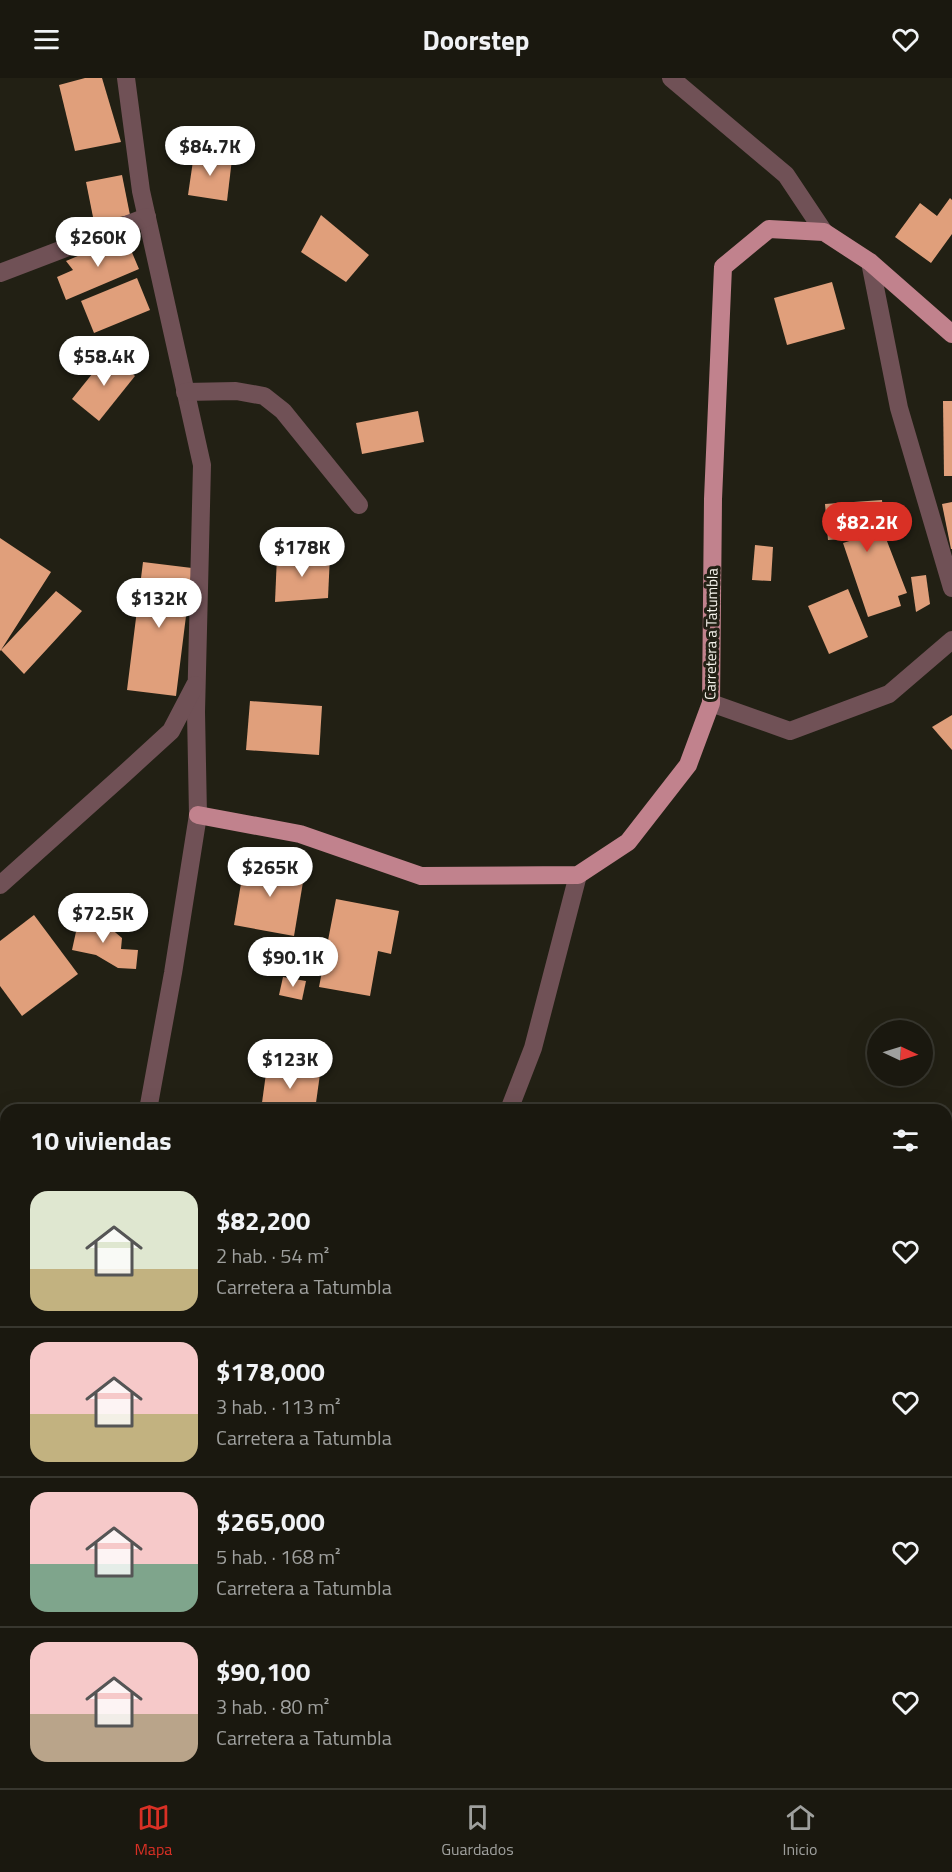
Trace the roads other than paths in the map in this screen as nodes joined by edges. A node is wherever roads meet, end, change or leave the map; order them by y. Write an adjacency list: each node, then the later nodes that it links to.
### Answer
1 (126, 78): 3 (street)
2 (671, 78): 4 (street)
3 (147, 218): 6 (street); 8 (street)
4 (824, 232): 5 (main road); 13 (main road, Carretera a Tatumbla)
5 (870, 262): 7 (main road); 10 (street)
6 (0, 273)
7 (952, 334)
8 (185, 392): 9 (street); 12 (street)
9 (358, 506)
10 (952, 588)
11 (952, 640): 13 (street)
12 (197, 681): 14 (street); 16 (street)
13 (711, 703): 15 (main road, Carretera a Tatumbla)
14 (198, 815): 15 (main road); 17 (street)
15 (578, 875): 18 (street)
16 (0, 885)
17 (149, 1104)
18 (511, 1104)

